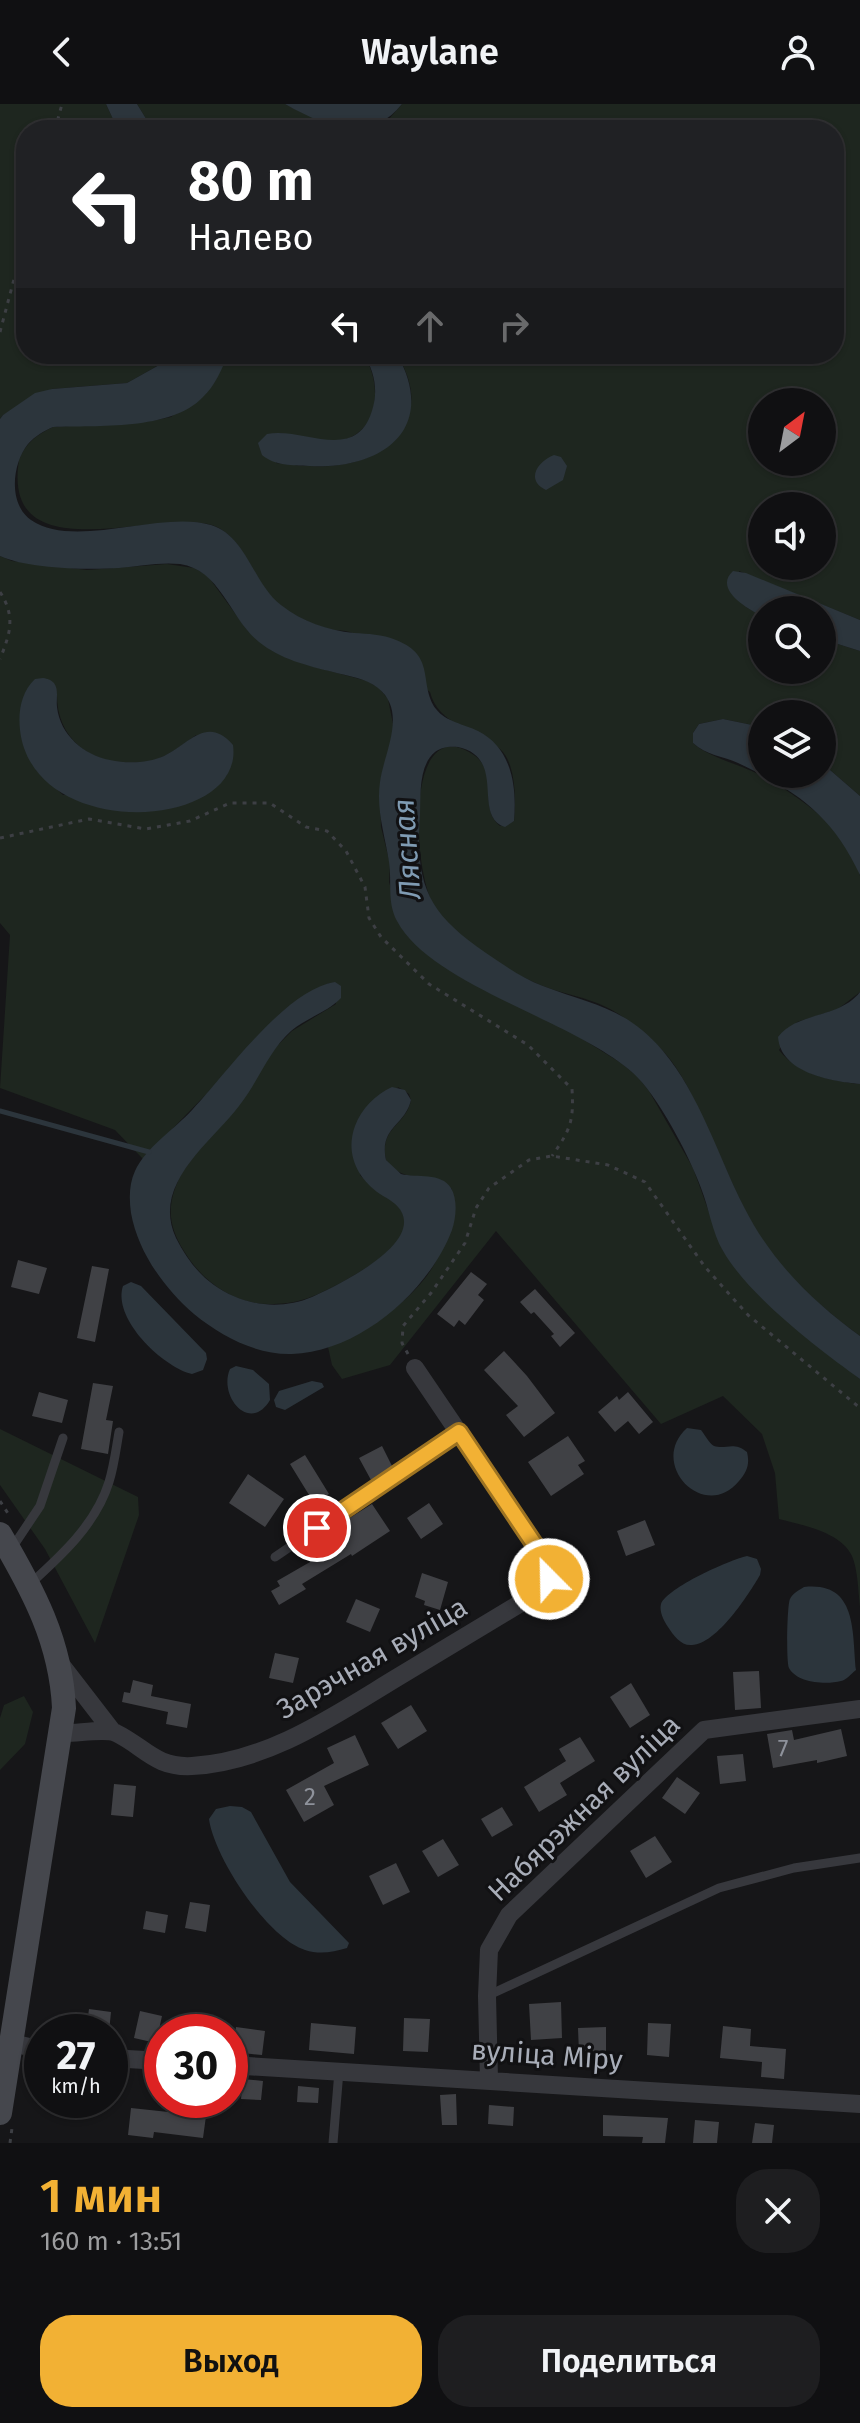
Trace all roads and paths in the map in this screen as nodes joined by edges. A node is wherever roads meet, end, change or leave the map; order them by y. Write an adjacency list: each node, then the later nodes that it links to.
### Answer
1 (16, 272): 2 (path)
2 (0, 332)
3 (0, 592): 4 (path)
4 (0, 659)
5 (0, 838): 6 (path)
6 (552, 1156): 7 (path); 8 (path)
7 (415, 1368): 10 (street, Зарэчная вуліца)
8 (860, 1408)
9 (119, 1432): 14 (lane)
10 (459, 1432): 13 (lane); 17 (street, Зарэчная вуліца)
11 (63, 1438): 12 (lane)
12 (5, 1542): 14 (street)
13 (275, 1557)
14 (30, 1584): 15 (street)
15 (59, 1662): 17 (street, Зарэчная вуліца); 18 (street)
16 (860, 1709): 21 (street, Набярэжная вуліца)
17 (113, 1732): 18 (street)
18 (61, 1733): 20 (street)
19 (860, 1858): 21 (lane)
20 (10, 1993): 22 (street)
21 (487, 1996): 26 (street, Набярэжная вуліца)
22 (12, 2043): 23 (street); 28 (street)
23 (24, 2046)
24 (248, 2066): 25 (street, вуліца Міру)
25 (339, 2071): 26 (street, вуліца Міру); 29 (lane)
26 (489, 2079): 27 (street, вуліца Міру)
27 (860, 2104)
28 (0, 2113)
29 (333, 2143)

